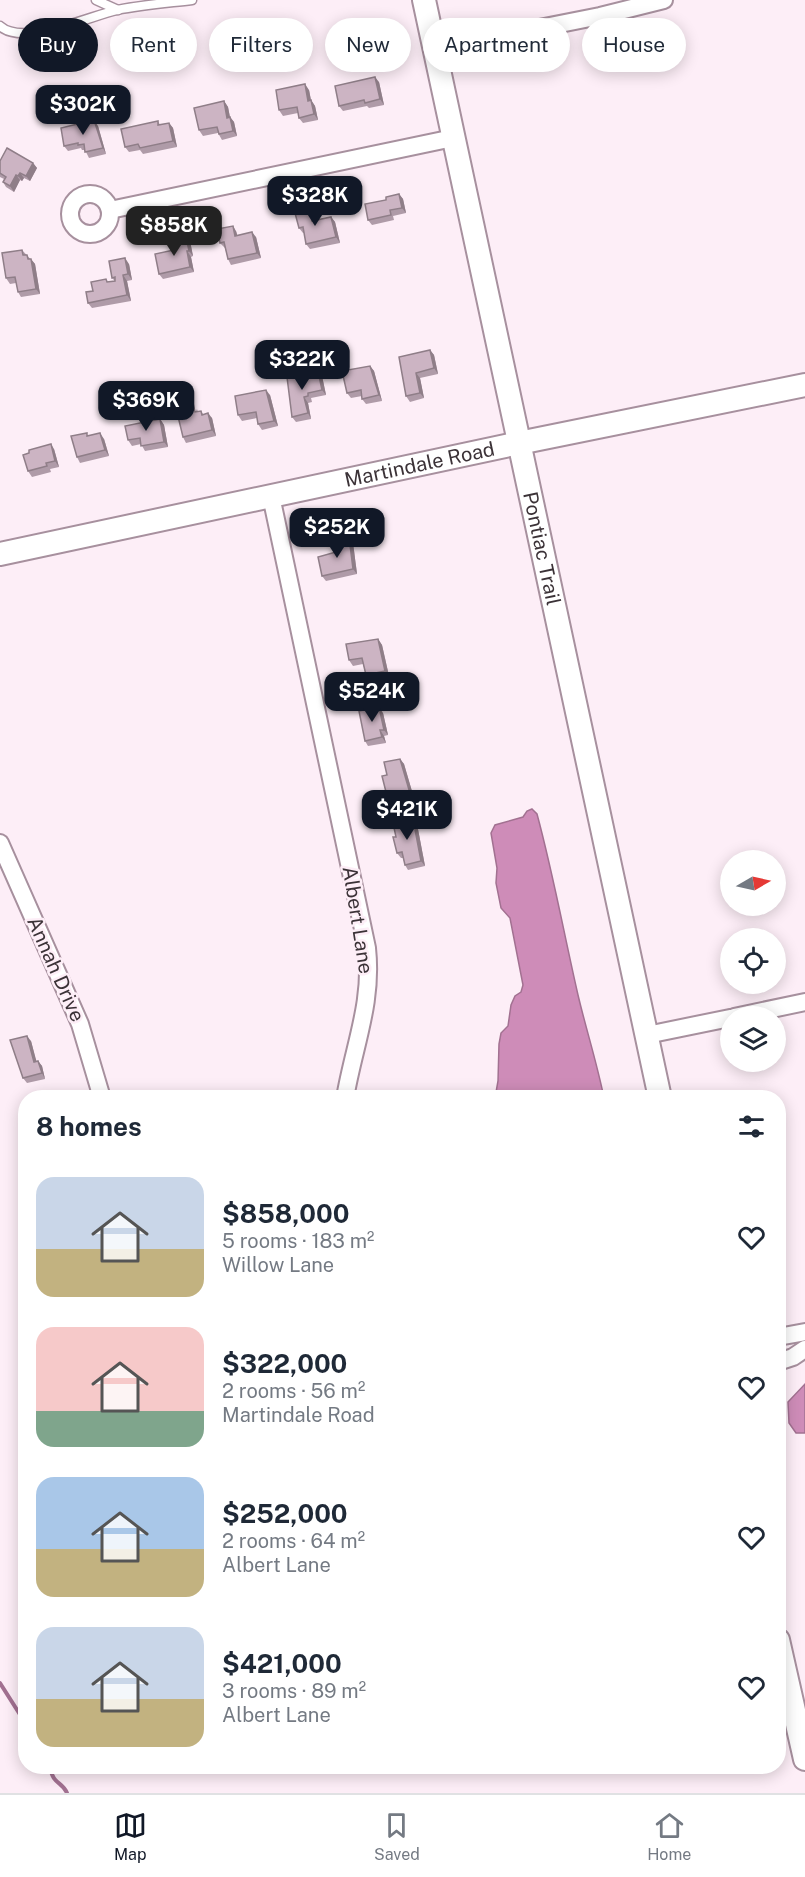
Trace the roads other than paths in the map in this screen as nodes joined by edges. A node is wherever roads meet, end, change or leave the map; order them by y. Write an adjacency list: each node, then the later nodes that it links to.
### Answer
1 (96, 0): 5 (lane)
2 (192, 0): 5 (lane)
3 (424, 0): 6 (main road, Pontiac Trail)
4 (664, 0): 7 (street)
5 (119, 10): 8 (lane)
6 (428, 18)
7 (570, 22)
8 (0, 26)
9 (439, 72): 10 (main road, Pontiac Trail)
10 (453, 138): 11 (street); 13 (main road, Pontiac Trail)
11 (110, 210)
12 (805, 386): 13 (main road, Martindale Road)
13 (519, 443): 14 (main road, Martindale Road); 20 (main road, Pontiac Trail)
14 (271, 496): 15 (main road, Martindale Road); 22 (street, Albert Lane)
15 (0, 554)
16 (0, 843): 21 (street, Annah Drive)
17 (805, 1002): 18 (street)
18 (786, 1006)
19 (720, 1020): 20 (street)
20 (647, 1035): 23 (main road, Pontiac Trail)
21 (100, 1090)
22 (347, 1090)
23 (658, 1090)
24 (805, 1332): 25 (street)
25 (786, 1335)
26 (805, 1348): 27 (street)
27 (786, 1359)
28 (786, 1676): 29 (main road)
29 (805, 1759)

